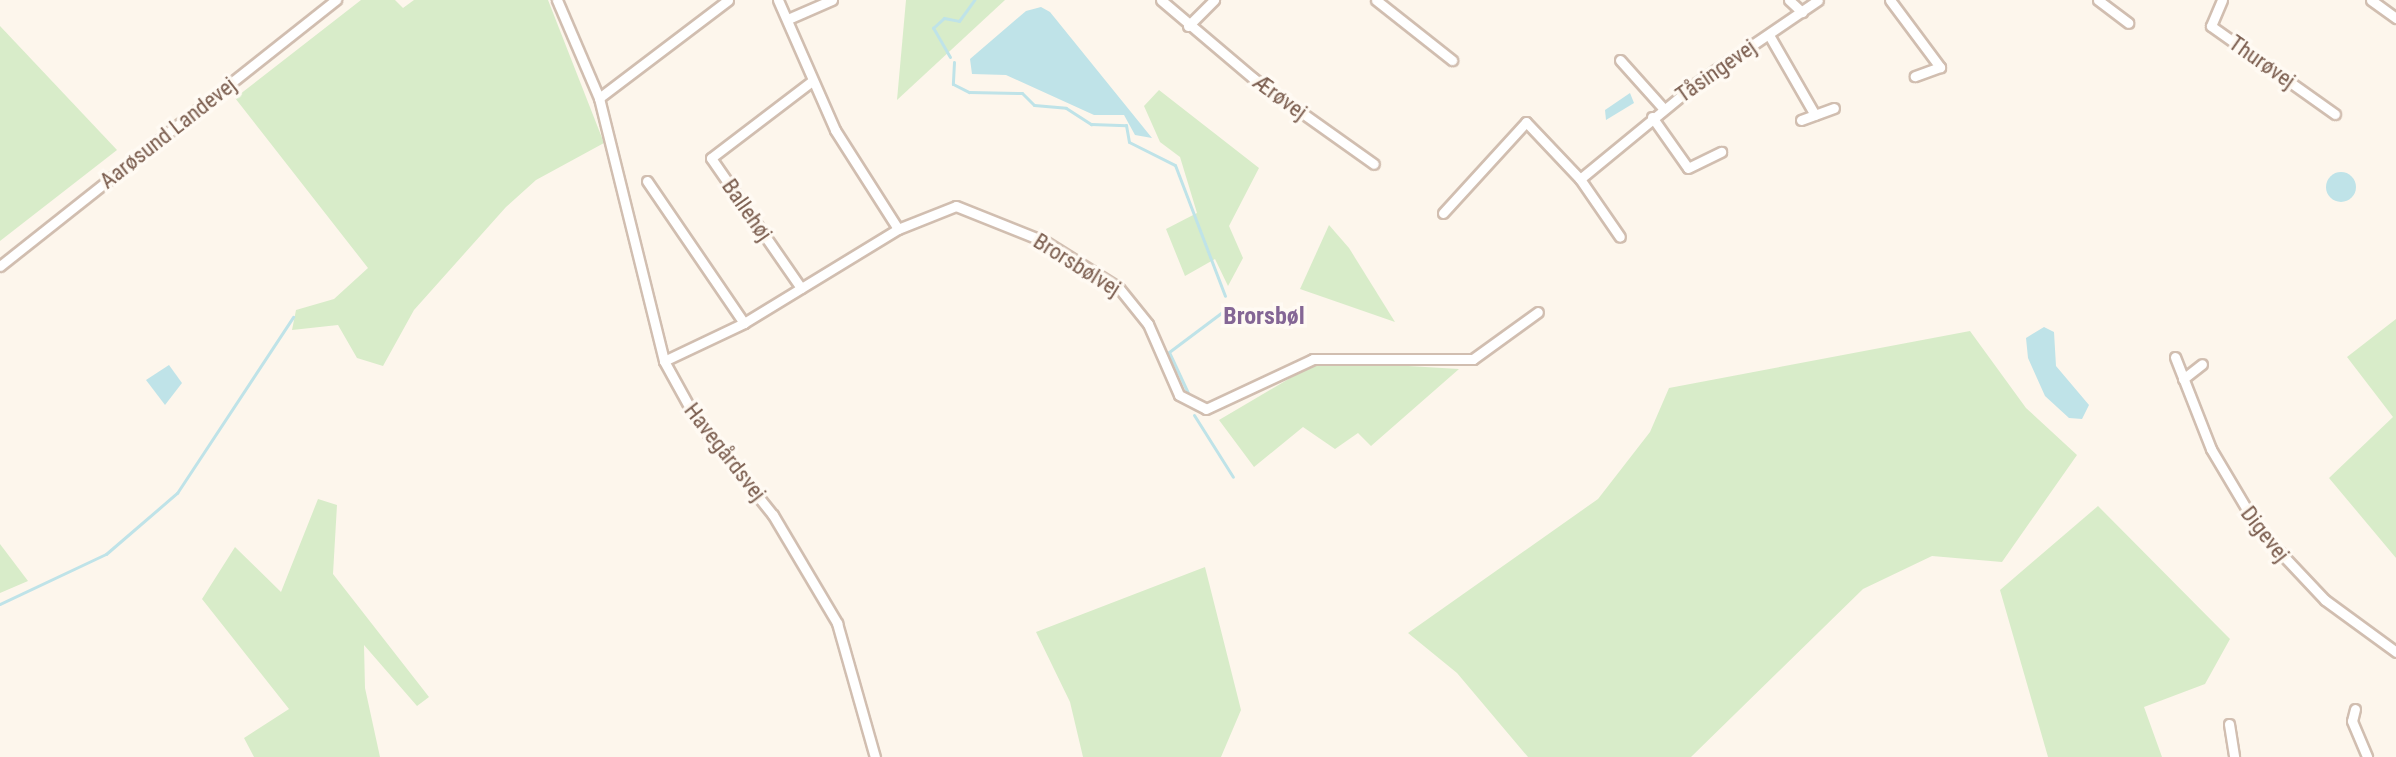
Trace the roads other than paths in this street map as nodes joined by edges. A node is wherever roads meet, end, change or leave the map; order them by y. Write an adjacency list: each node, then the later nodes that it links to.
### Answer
1 (336, 0): 39 (street, Aarøsund Landevej)
2 (557, 0): 25 (street, Havegårdsvej)
3 (728, 0): 25 (street)
4 (778, 0): 17 (street)
5 (832, 0): 17 (street)
6 (1161, 0): 19 (street, Ærøvej)
7 (1214, 0): 19 (street)
8 (1376, 0): 21 (street)
9 (1789, 0): 15 (street)
10 (1818, 0): 15 (street, Tåsingevej)
11 (1890, 0): 23 (street)
12 (2098, 0): 18 (street)
13 (2222, 0): 28 (street, Thurøvej)
14 (2371, 0): 16 (street)
15 (1802, 12): 20 (street, Tåsingevej)
16 (2396, 18)
17 (788, 19): 24 (street)
18 (2128, 23)
19 (1188, 26): 33 (street, Ærøvej)
20 (1769, 35): 26 (street, Tåsingevej); 29 (street, Tåsingevej)
21 (1452, 60)
22 (1620, 60): 26 (street, Tåsingevej)
23 (1915, 76)
24 (812, 81): 37 (street); 40 (street, Ballehøj)
25 (599, 98): 44 (street, Havegårdsvej)
26 (1663, 108): 30 (street, Tåsingevej)
27 (1834, 108): 29 (street)
28 (2335, 114)
29 (1815, 115): 31 (street)
30 (1652, 117): 32 (street, Tåsingevej); 34 (street, Tåsingevej)
31 (1801, 120)
32 (1721, 152)
33 (1374, 164)
34 (1580, 179): 36 (street); 38 (street)
35 (647, 181): 42 (street)
36 (1443, 213)
37 (898, 229): 40 (street, Brorsbølvej); 41 (street, Brorsbølvej)
38 (1620, 237)
39 (0, 266)
40 (801, 288): 42 (street, Brorsbølvej)
41 (1538, 312)
42 (744, 323): 44 (street, Brorsbølvej)
43 (2175, 357): 46 (street, Digevej)
44 (664, 361): 50 (street, Havegårdsvej)
45 (2202, 364): 46 (street)
46 (2183, 379): 47 (street, Digevej)
47 (2396, 652)
48 (2355, 709): 52 (street)
49 (2229, 724): 51 (street)
50 (875, 757)
51 (2234, 757)
52 (2367, 757)

